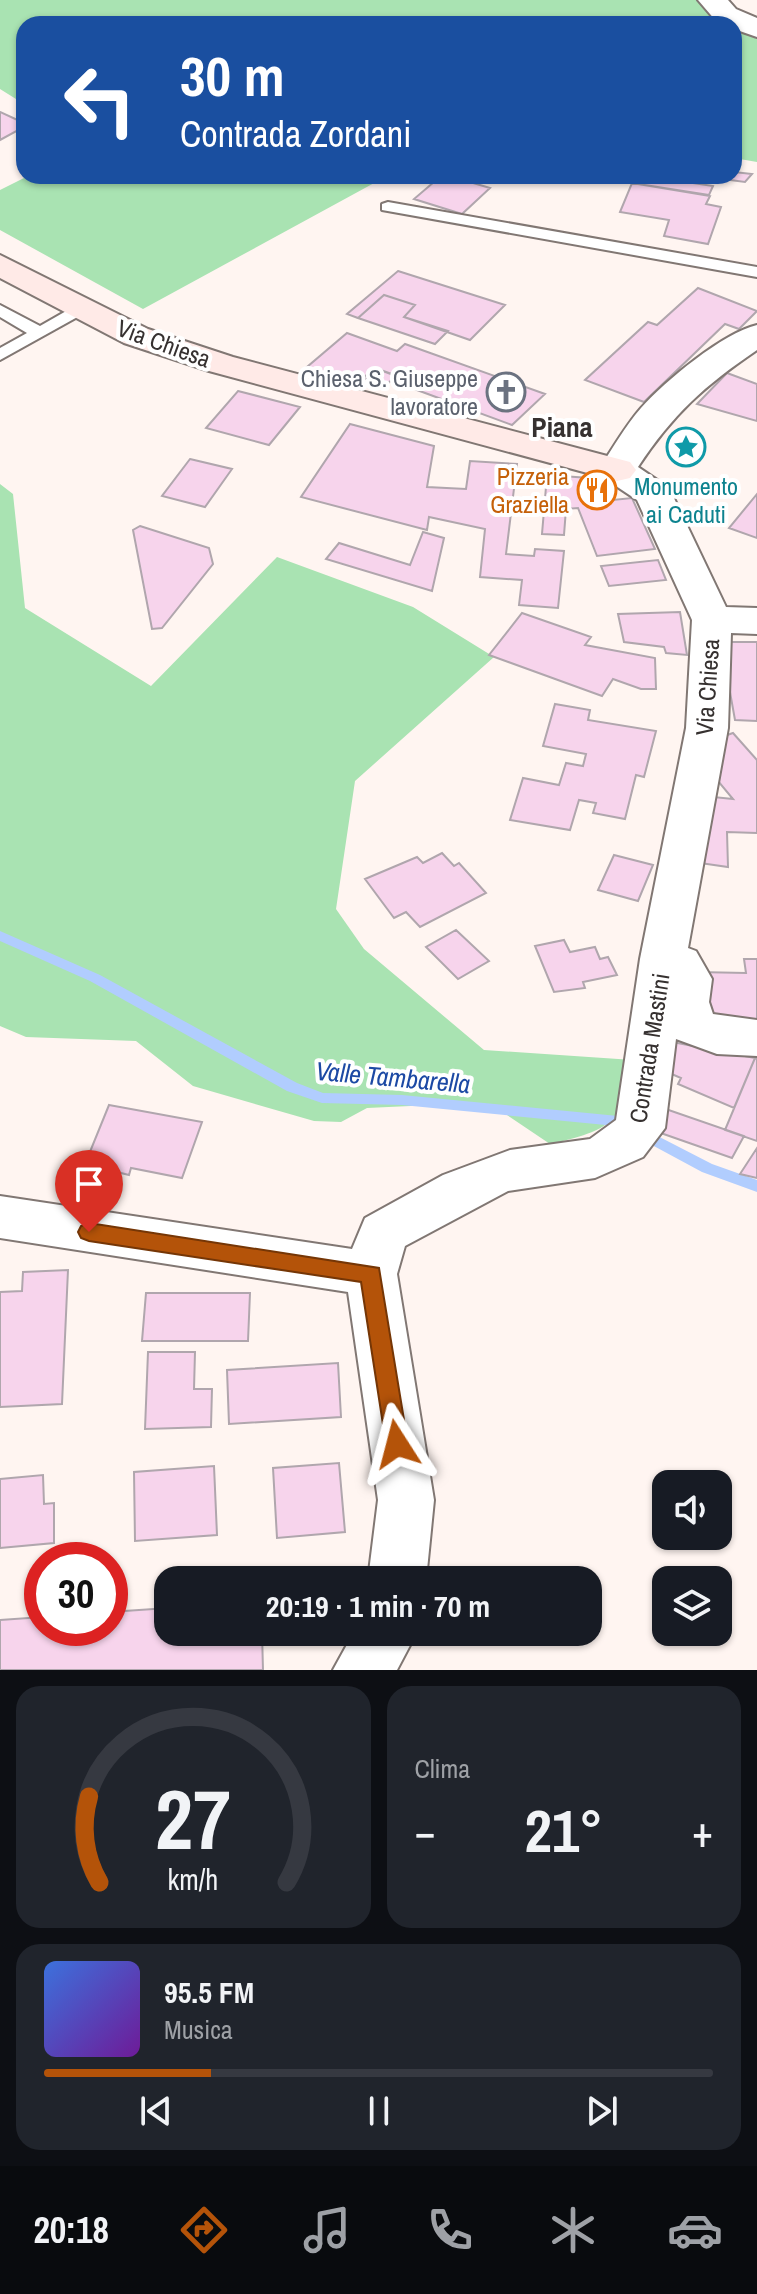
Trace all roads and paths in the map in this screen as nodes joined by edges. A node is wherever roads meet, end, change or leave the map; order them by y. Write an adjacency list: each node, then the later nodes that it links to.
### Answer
1 (712, 0): 2 (street)
2 (728, 16)
3 (388, 207): 5 (lane)
4 (0, 265): 7 (street, Via Chiesa)
5 (757, 272)
6 (0, 310): 8 (lane)
7 (81, 310): 8 (lane); 11 (street, Via Chiesa)
8 (40, 333): 10 (lane)
9 (757, 335): 11 (street)
10 (0, 355)
11 (617, 470): 12 (street, Via Chiesa)
12 (712, 620): 13 (street); 14 (street, Via Chiesa)
13 (757, 621)
14 (663, 959): 15 (street); 17 (street, Contrada Mastini)
15 (757, 1038)
16 (0, 1217): 17 (street)
17 (371, 1274): 18 (street, Contrada Mastini)
18 (399, 1566)
19 (379, 1646): 20 (street)
20 (363, 1670)

